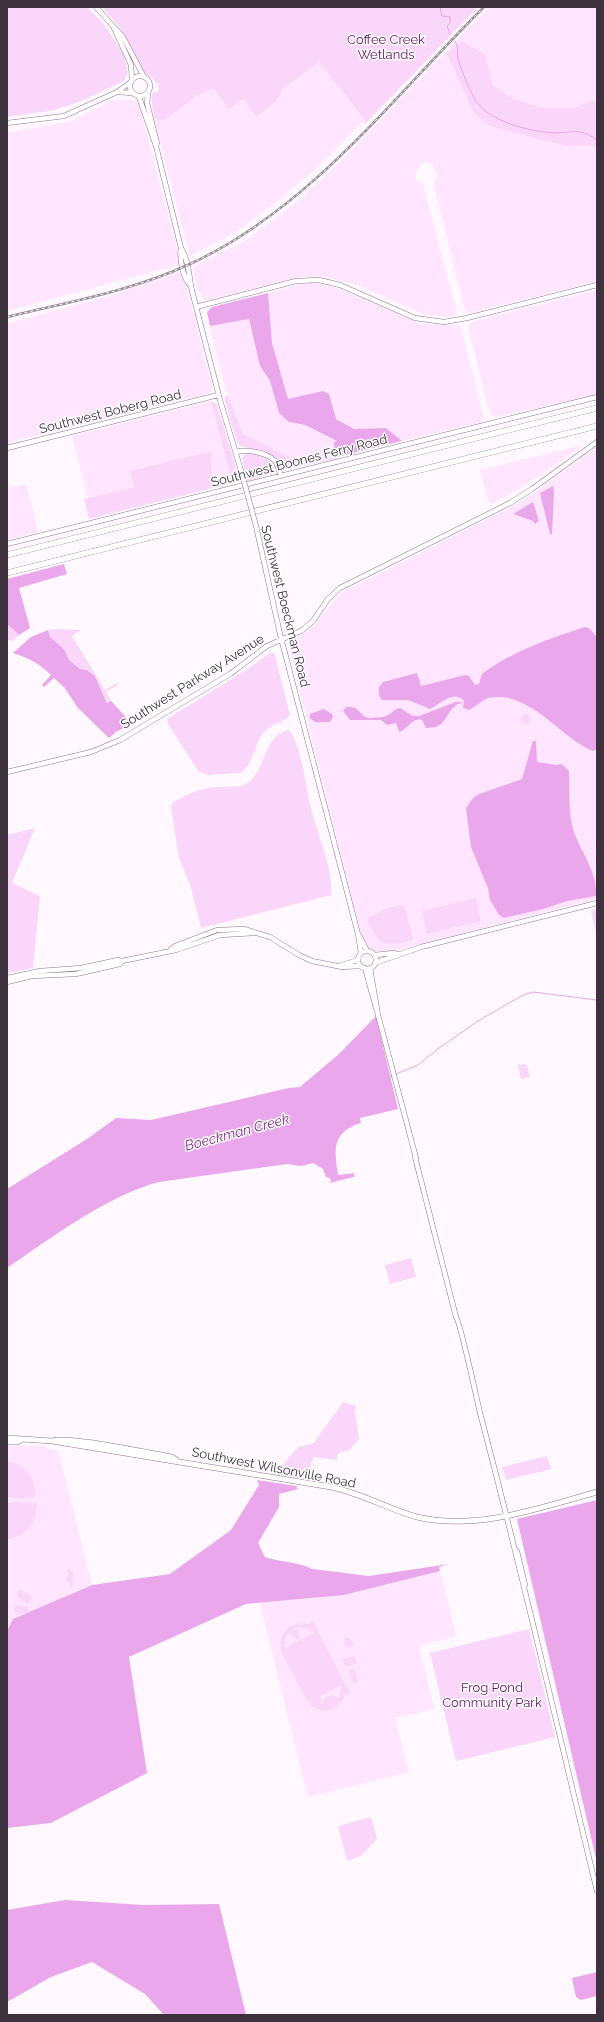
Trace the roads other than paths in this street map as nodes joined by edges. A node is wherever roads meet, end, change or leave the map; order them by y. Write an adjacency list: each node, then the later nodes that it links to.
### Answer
1 (96, 7): 2 (main road)
2 (114, 28): 3 (main road); 4 (main road)
3 (144, 77): 4 (main road); 6 (main road)
4 (131, 81): 5 (main road); 7 (main road)
5 (117, 92): 7 (main road); 9 (main road)
6 (148, 92): 8 (main road); 10 (main road, Southwest Boeckman Road)
7 (133, 94): 8 (main road)
8 (139, 96): 10 (main road, Southwest Boeckman Road)
9 (7, 123)
10 (156, 146): 12 (main road, Southwest Boeckman Road)
11 (597, 285): 12 (main road)
12 (196, 307): 13 (main road, Southwest Boeckman Road)
13 (218, 395): 18 (main road, Southwest Boberg Road); 19 (main road, Southwest Boeckman Road)
14 (597, 397): 20 (main road, Southwest Boones Ferry Road)
15 (597, 408): 22 (highway)
16 (597, 426): 23 (highway)
17 (597, 442): 24 (main road, Southwest Parkway Avenue)
18 (7, 448)
19 (236, 452): 20 (main road); 24 (main road, Southwest Boeckman Road, bridge)
20 (281, 476): 21 (main road, Southwest Boones Ferry Road)
21 (7, 544)
22 (7, 555)
23 (7, 573)
24 (282, 640): 25 (main road, Southwest Parkway Avenue); 27 (main road, Southwest Boeckman Road)
25 (7, 772)
26 (597, 903): 30 (main road)
27 (358, 934): 28 (main road, Southwest Boeckman Road); 29 (main road, Southwest Boeckman Road)
28 (367, 951): 29 (main road); 31 (main road)
29 (361, 953): 32 (main road)
30 (398, 954): 31 (main road); 34 (main road)
31 (375, 955): 34 (main road)
32 (358, 960): 35 (main road); 36 (main road)
33 (122, 961): 35 (main road); 38 (main road); 39 (main road)
34 (376, 963): 37 (main road)
35 (338, 966): 36 (main road)
36 (362, 967): 37 (main road); 40 (main road)
37 (370, 968): 40 (main road)
38 (7, 978)
39 (7, 982)
40 (377, 1009): 45 (main road)
41 (7, 1438): 42 (main road, Southwest Wilsonville Road)
42 (20, 1440): 43 (main road, Southwest Wilsonville Road); 45 (main road, Southwest Wilsonville Road)
43 (7, 1442)
44 (597, 1492): 45 (main road, Southwest Wilsonville Road)
45 (506, 1515): 46 (main road)
46 (597, 1890)

